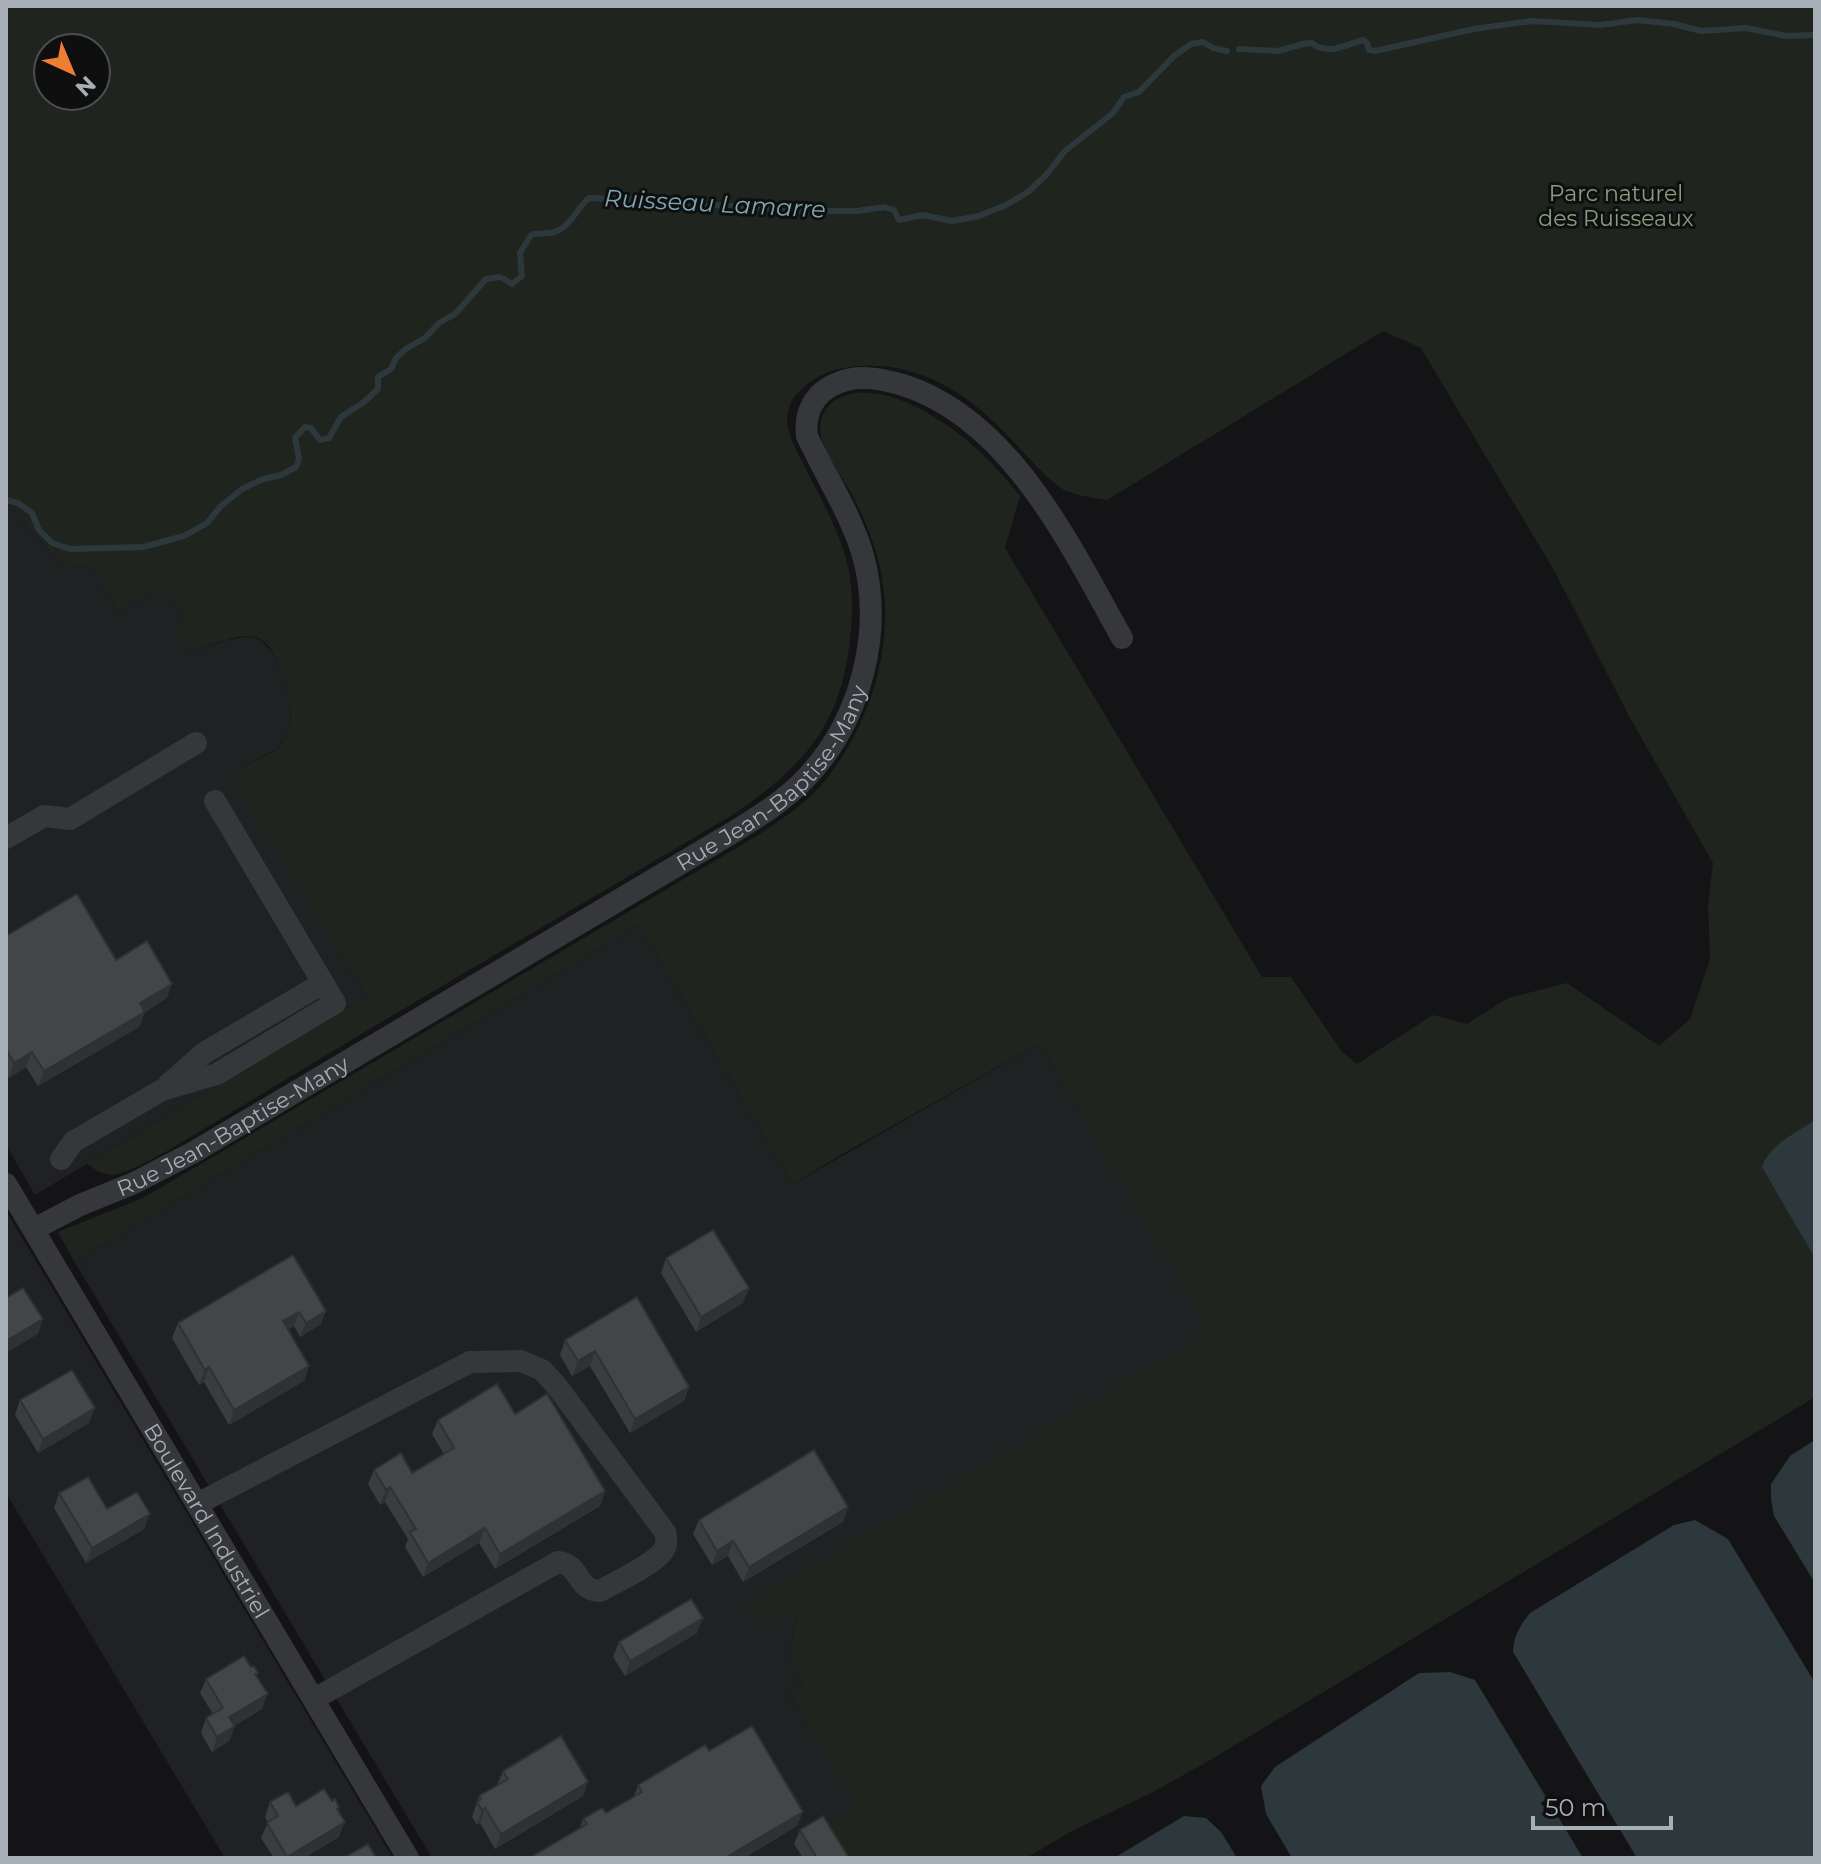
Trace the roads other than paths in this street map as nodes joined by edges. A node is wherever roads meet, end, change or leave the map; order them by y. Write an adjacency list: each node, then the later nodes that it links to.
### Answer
1 (1122, 638): 7 (street, Rue Jean-Baptise-Many)
2 (196, 743): 4 (street)
3 (215, 801): 5 (street)
4 (6, 838)
5 (61, 1159)
6 (6, 1184): 7 (street, Boulevard Industriel)
7 (34, 1229): 8 (street, Boulevard Industriel)
8 (197, 1504): 9 (street, Boulevard Industriel); 9 (street)
9 (314, 1699): 10 (street, Boulevard Industriel)
10 (408, 1858)

